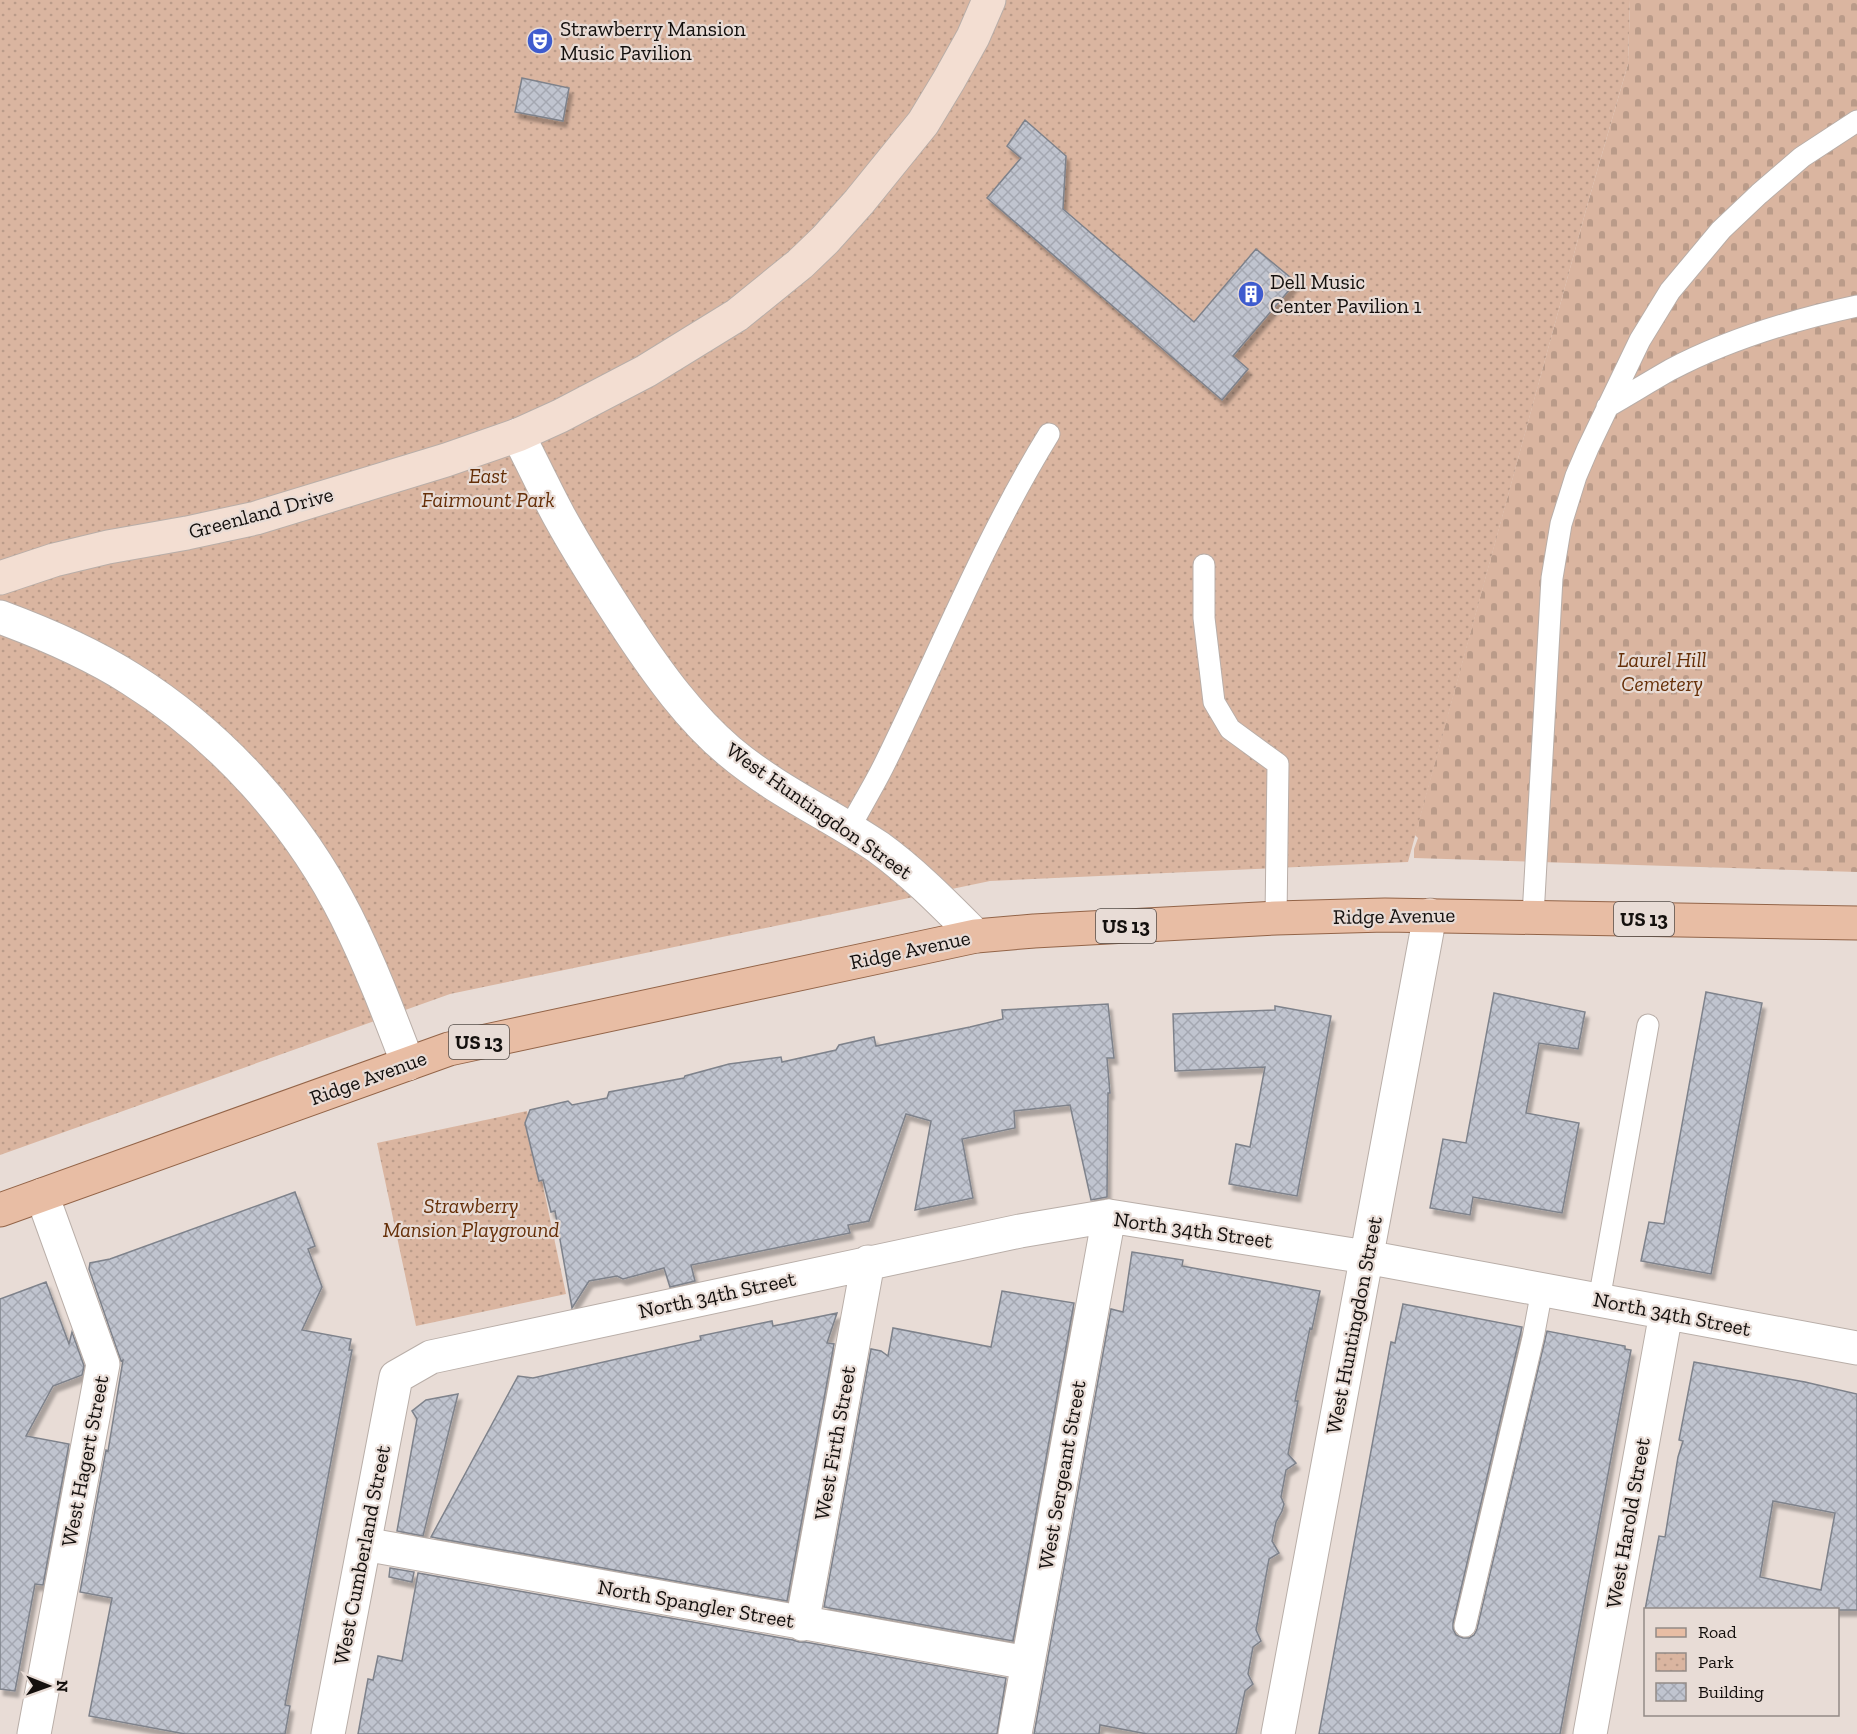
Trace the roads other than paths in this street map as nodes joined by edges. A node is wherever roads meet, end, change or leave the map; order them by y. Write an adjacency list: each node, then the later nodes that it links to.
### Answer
1 (989, 0): 6 (main road, Greenland Drive)
2 (1857, 121): 4 (lane)
3 (1857, 306): 4 (lane)
4 (1607, 407): 12 (lane)
5 (1049, 434): 10 (lane)
6 (518, 435): 8 (main road, Greenland Drive); 10 (street, West Huntingdon Street)
7 (1203, 566): 13 (lane)
8 (0, 578)
9 (0, 617): 17 (street)
10 (849, 829): 15 (street, West Huntingdon Street)
11 (1430, 915): 12 (main road, Ridge Avenue / US 13); 13 (main road, Ridge Avenue / US 13); 21 (street, West Huntingdon Street)
12 (1533, 916): 14 (main road, Ridge Avenue / US 13)
13 (1276, 918): 15 (main road, Ridge Avenue / US 13)
14 (1857, 923)
15 (976, 936): 17 (main road, Ridge Avenue / US 13)
16 (1648, 1025): 24 (lane)
17 (408, 1064): 18 (main road, Ridge Avenue / US 13)
18 (42, 1195): 19 (main road, Ridge Avenue / US 13); 32 (street, West Hagert Street)
19 (0, 1210)
20 (1109, 1216): 21 (street, North 34th Street); 22 (street, North 34th Street); 31 (street, West Sergeant Street)
21 (1366, 1257): 23 (street, North 34th Street); 35 (street, West Huntingdon Street)
22 (868, 1262): 27 (street, North 34th Street); 29 (street, West Firth Street)
23 (1542, 1290): 24 (street, North 34th Street); 30 (lane)
24 (1599, 1300): 25 (street, North 34th Street)
25 (1666, 1313): 26 (street, North 34th Street); 36 (street, West Harold Street)
26 (1857, 1348)
27 (396, 1377): 28 (street, West Cumberland Street)
28 (364, 1544): 29 (street, North Spangler Street); 33 (street, West Cumberland Street)
29 (802, 1624): 31 (street, North Spangler Street)
30 (1465, 1626)
31 (1028, 1663): 34 (street, West Sergeant Street)
32 (34, 1734)
33 (328, 1734)
34 (1015, 1734)
35 (1278, 1734)
36 (1590, 1734)

